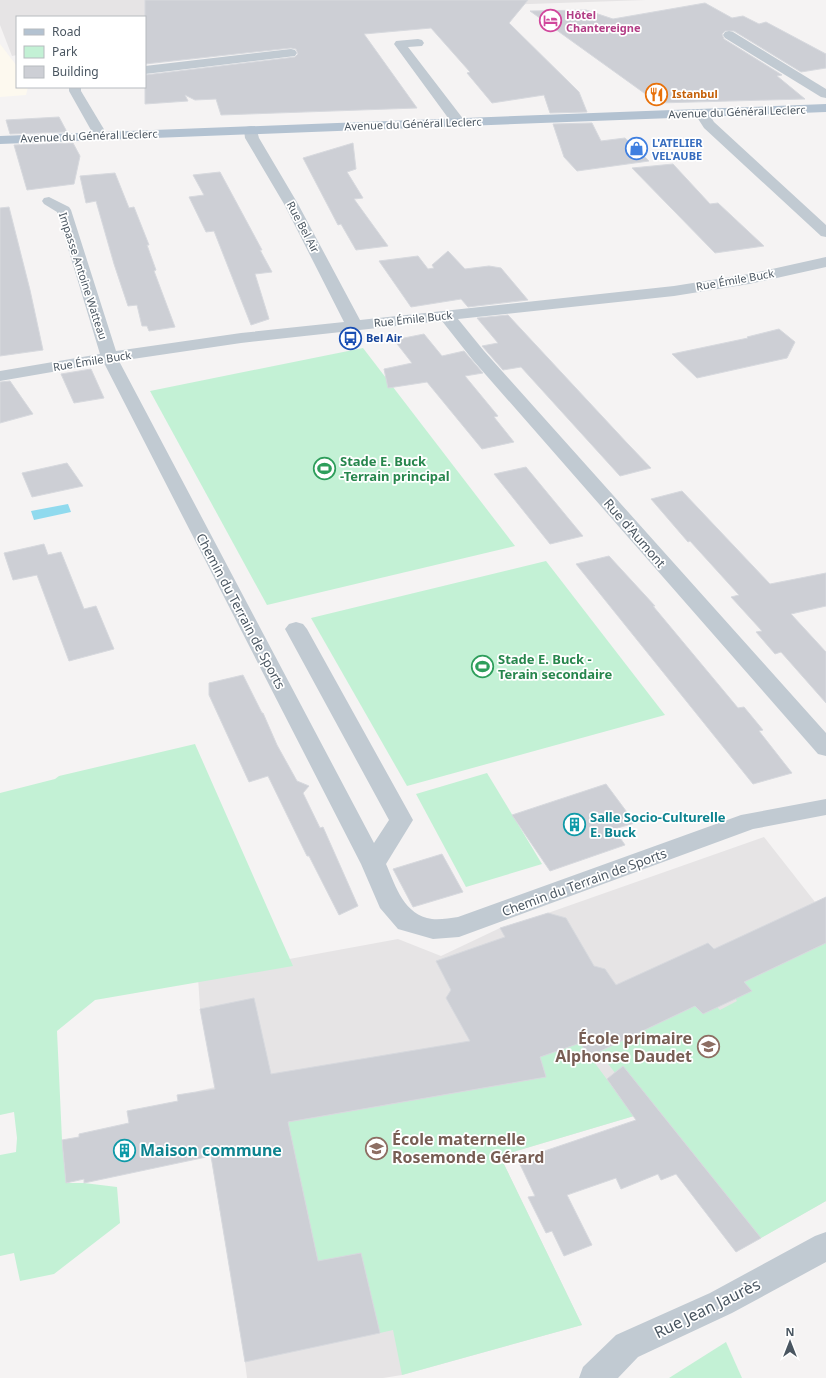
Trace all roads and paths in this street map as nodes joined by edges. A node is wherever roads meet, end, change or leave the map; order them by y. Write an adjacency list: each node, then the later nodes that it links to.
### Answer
1 (729, 35): 8 (street)
2 (418, 42): 11 (street)
3 (291, 54): 4 (street)
4 (274, 55): 5 (street); 6 (street)
5 (282, 68)
6 (146, 70)
7 (75, 88): 13 (street)
8 (826, 94)
9 (826, 108): 10 (main road, Avenue du Général Leclerc)
10 (702, 114): 11 (main road, Avenue du Général Leclerc); 16 (street)
11 (459, 123): 12 (main road, Avenue du Général Leclerc)
12 (251, 130): 13 (main road, Avenue du Général Leclerc); 19 (street, Rue Bel Air)
13 (101, 136): 14 (main road, Avenue du Général Leclerc)
14 (0, 140)
15 (49, 201): 20 (street, Impasse Antoine Watteau)
16 (826, 234)
17 (826, 262): 18 (street, Rue Émile Buck)
18 (446, 315): 19 (street, Rue Émile Buck); 23 (street, Rue d'Aumont)
19 (354, 326): 20 (street, Rue Émile Buck)
20 (109, 358): 21 (street, Rue Émile Buck); 25 (street, Chemin du Terrain de Sports)
21 (0, 376)
22 (296, 629): 25 (street)
23 (826, 748)
24 (826, 807): 25 (street, Chemin du Terrain de Sports)
25 (373, 864)
26 (826, 1246): 27 (street, Rue Jean Jaurès)
27 (595, 1378)

